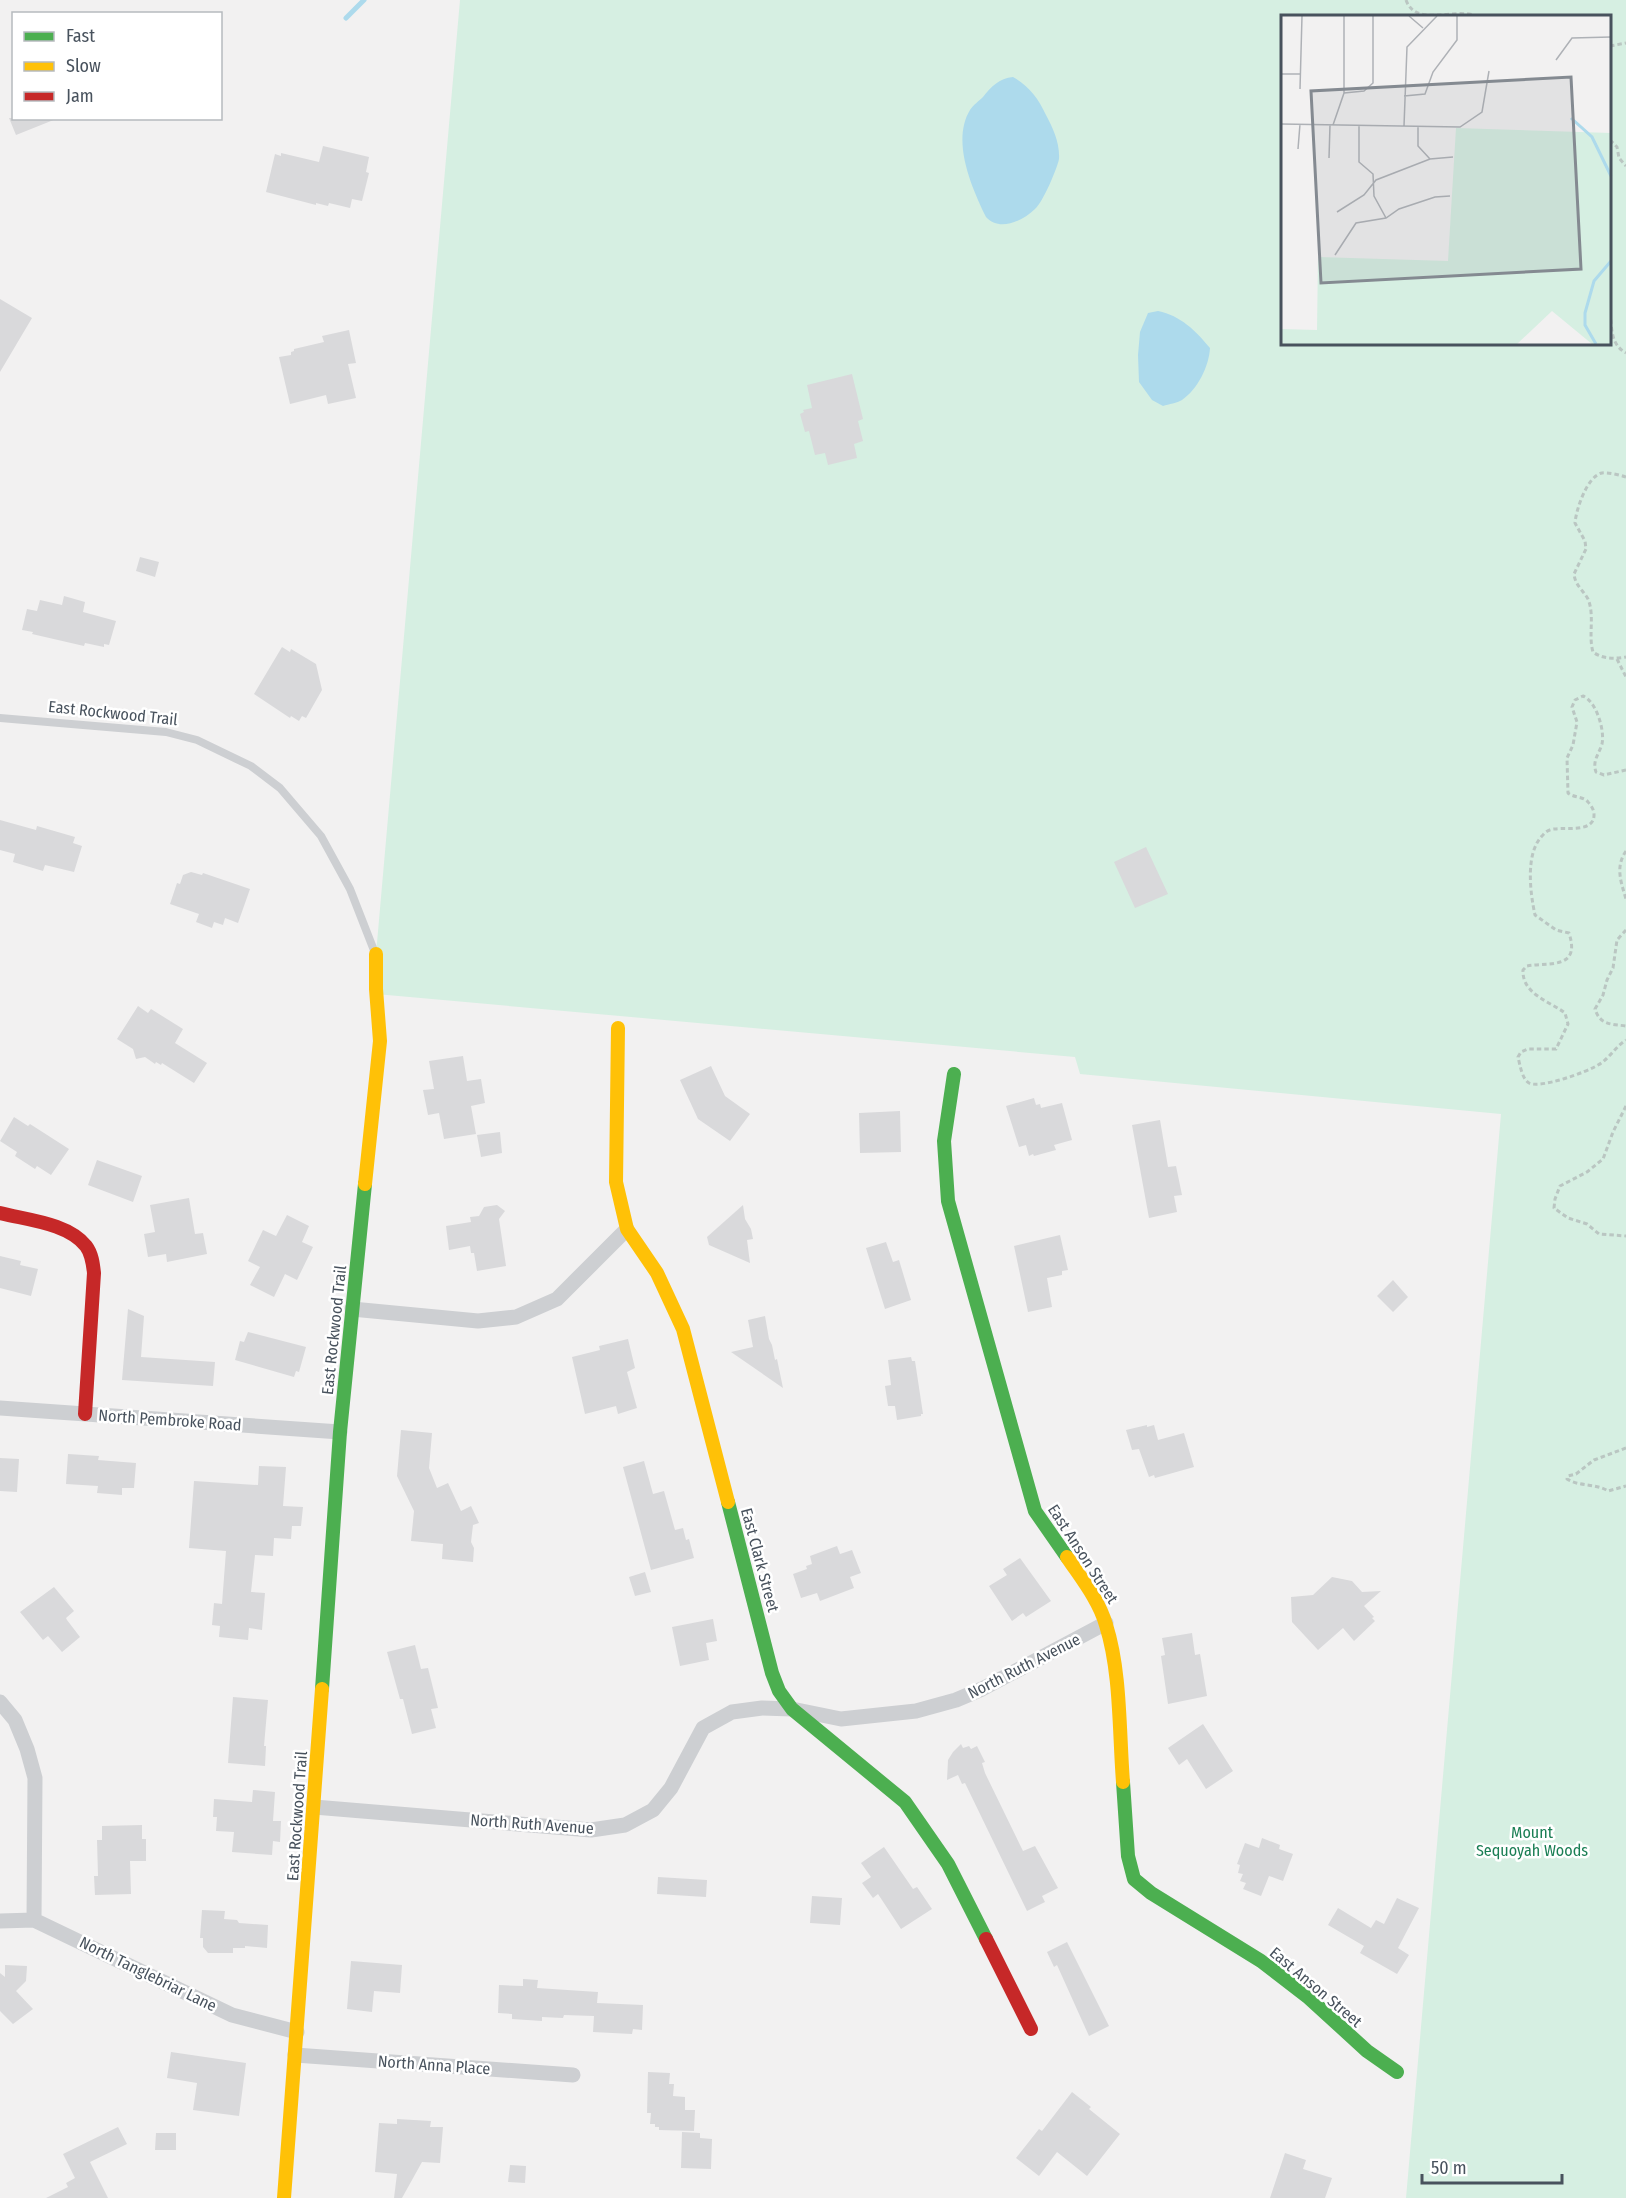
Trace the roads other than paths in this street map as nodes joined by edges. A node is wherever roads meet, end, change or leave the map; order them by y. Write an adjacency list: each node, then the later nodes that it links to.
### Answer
1 (0, 718): 2 (lane, East Rockwood Trail)
2 (376, 954): 7 (street, East Rockwood Trail)
3 (618, 1028): 6 (street, East Clark Street)
4 (954, 1074): 11 (street, East Anson Street)
5 (0, 1213): 9 (street)
6 (627, 1229): 7 (street); 13 (street, East Clark Street)
7 (352, 1309): 10 (street, East Rockwood Trail)
8 (0, 1408): 9 (street, North Pembroke Road)
9 (85, 1414): 10 (street, North Pembroke Road)
10 (340, 1432): 14 (street, East Rockwood Trail)
11 (1106, 1623): 13 (street, North Ruth Avenue); 20 (street, East Anson Street)
12 (0, 1702): 15 (street)
13 (792, 1709): 14 (street, North Ruth Avenue); 17 (street, East Clark Street)
14 (314, 1807): 18 (street, East Rockwood Trail)
15 (34, 1920): 16 (street, North Tanglebriar Lane); 18 (street, North Tanglebriar Lane)
16 (0, 1921)
17 (1031, 2029)
18 (297, 2032): 19 (street, East Rockwood Trail)
19 (295, 2055): 21 (street, North Anna Place); 22 (street, East Rockwood Trail)
20 (1397, 2072)
21 (573, 2075)
22 (284, 2198)

